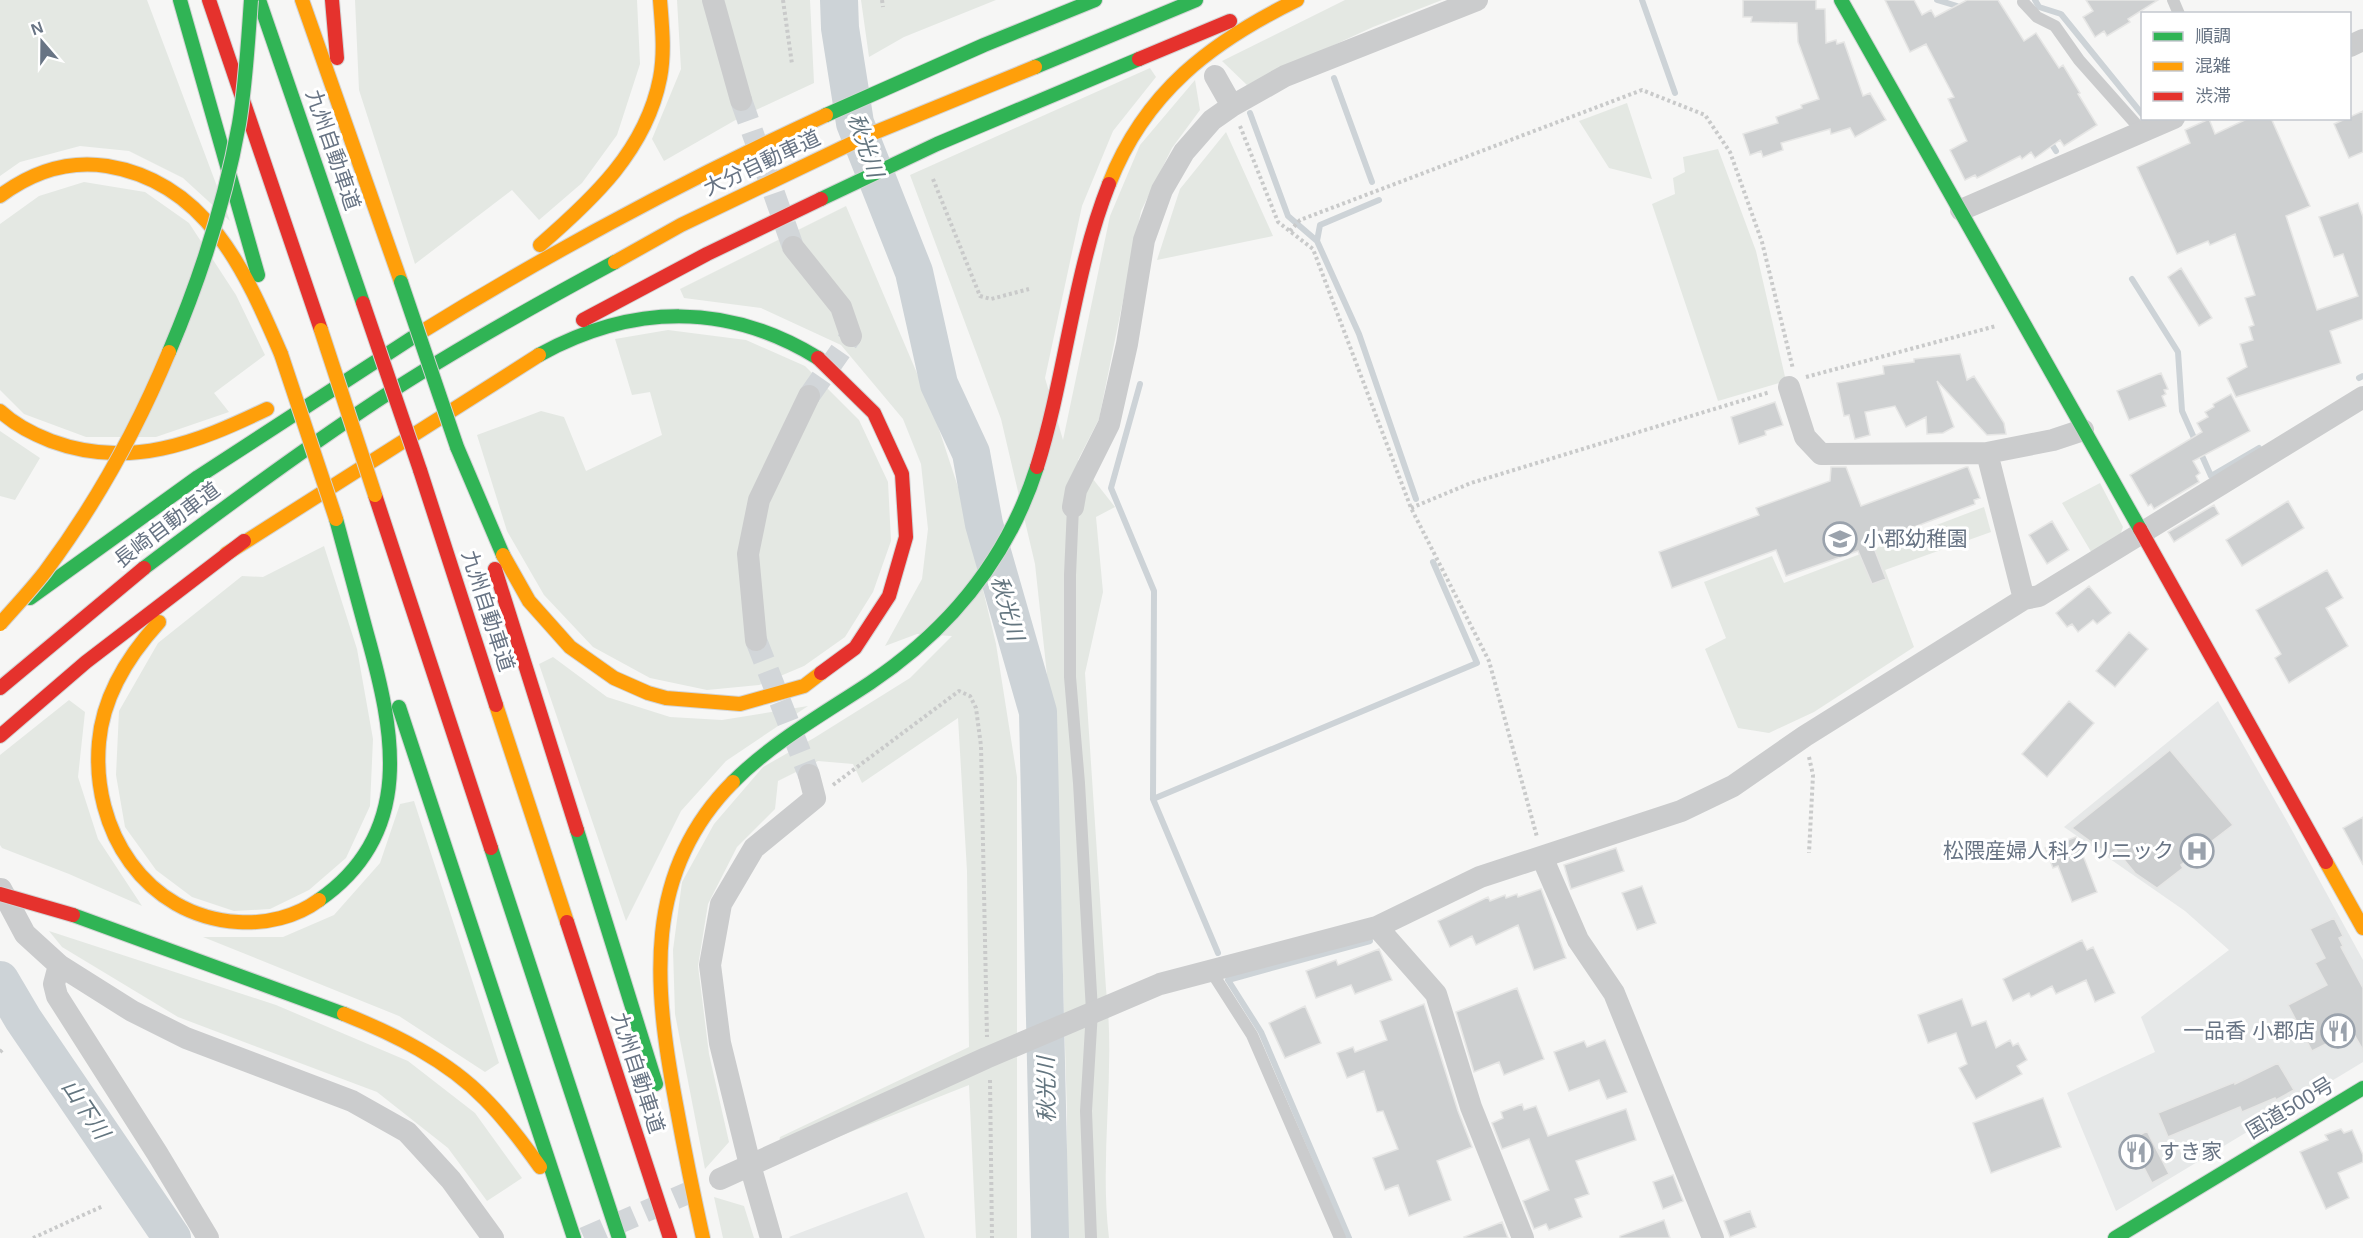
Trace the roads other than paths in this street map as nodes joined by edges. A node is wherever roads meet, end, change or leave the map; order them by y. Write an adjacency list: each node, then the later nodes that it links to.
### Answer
1 (180, 0): 29 (main road)
2 (209, 0): 69 (main road, bridge)
3 (251, 0): 48 (main road, bridge)
4 (259, 0): 70 (main road, 九州自動車道, bridge)
5 (332, 0): 26 (main road)
6 (660, 0): 25 (main road)
7 (713, 0): 17 (street)
8 (1093, 0): 20 (main road, 大分自動車道)
9 (1196, 0): 35 (main road, 大分自動車道)
10 (1282, 0): 31 (main road)
11 (1298, 0): 64 (main road)
12 (1478, 0): 18 (street)
13 (1840, 0): 23 (main road)
14 (303, 2): 26 (main road)
15 (2023, 2): 21 (lane)
16 (1215, 76): 18 (street)
17 (741, 100)
18 (1232, 106): 42 (street)
19 (2169, 120): 21 (street)
20 (796, 122): 25 (main road); 27 (main road, 大分自動車道)
21 (2139, 133): 23 (street)
22 (0, 196): 29 (main road)
23 (1961, 210): 37 (main road)
24 (793, 247): 28 (street)
25 (530, 253): 27 (main road); 30 (main road)
26 (401, 282): 38 (main road, bridge)
27 (449, 314): 30 (main road, 大分自動車道)
28 (851, 336)
29 (281, 354): 43 (main road, bridge)
30 (355, 362): 36 (main road); 39 (main road, 長崎自動車道)
31 (499, 369): 41 (main road); 45 (main road)
32 (1789, 387): 40 (street)
33 (809, 396): 49 (street)
34 (2363, 397): 44 (street)
35 (368, 407): 50 (main road, 長崎自動車道)
36 (0, 411)
37 (2083, 430): 40 (street); 44 (main road)
38 (457, 447): 41 (main road); 64 (main road)
39 (237, 451): 47 (main road); 48 (main road, 長崎自動車道)
40 (1987, 453): 46 (street)
41 (374, 459): 43 (main road); 45 (main road)
42 (1073, 507): 60 (lane)
43 (336, 519): 66 (main road)
44 (2141, 535): 46 (street); 57 (main road)
45 (226, 554): 51 (main road)
46 (2024, 599): 53 (street)
47 (0, 609)
48 (0, 623)
49 (756, 640)
50 (0, 688)
51 (0, 736)
52 (809, 775): 62 (street)
53 (1542, 857): 56 (street); 76 (street)
54 (0, 888): 58 (street)
55 (0, 894): 66 (main road, bridge)
56 (1377, 927): 59 (street); 75 (street)
57 (2363, 928)
58 (59, 965): 67 (street); 68 (street)
59 (1211, 971): 60 (street); 74 (lane)
60 (1089, 1013): 62 (street); 73 (lane)
61 (2363, 1088): 65 (main road, 国道500号)
62 (750, 1165): 63 (street); 72 (street)
63 (720, 1179)
64 (699, 1221): 71 (main road)
65 (2126, 1235)
66 (573, 1236)
67 (208, 1238)
68 (493, 1238)
69 (619, 1238)
70 (670, 1238)
71 (703, 1238)
72 (771, 1238)
73 (1091, 1238)
74 (1340, 1238)
75 (1523, 1238)
76 (1713, 1238)

